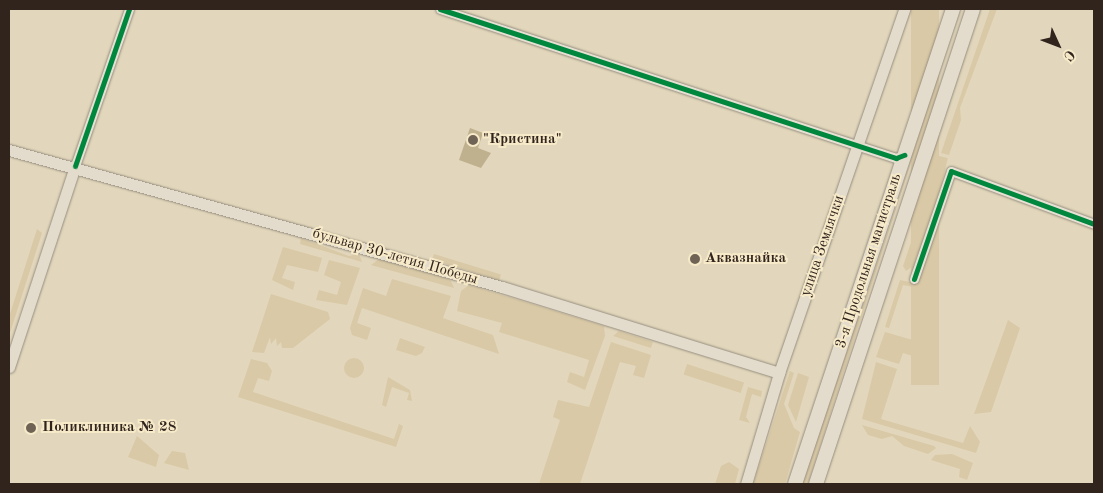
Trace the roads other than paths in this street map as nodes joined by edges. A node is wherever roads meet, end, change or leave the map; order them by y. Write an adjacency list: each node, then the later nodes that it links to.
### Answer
1 (129, 9): 9 (street)
2 (440, 9): 6 (street)
3 (904, 9): 6 (main road, улица Землячки)
4 (953, 9): 8 (highway, 3-я Продольная магистраль)
5 (973, 9): 16 (highway, 3-я Продольная магистраль)
6 (858, 145): 8 (street); 13 (main road, улица Землячки)
7 (9, 150): 9 (main road, бульвар 30-летия Победы)
8 (904, 155): 15 (highway, 3-я Продольная магистраль)
9 (76, 166): 12 (main road); 13 (main road, бульвар 30-летия Победы)
10 (1094, 224): 11 (street)
11 (914, 279)
12 (9, 367)
13 (779, 373): 14 (main road, улица Землячки)
14 (746, 484)
15 (795, 484)
16 (816, 484)

